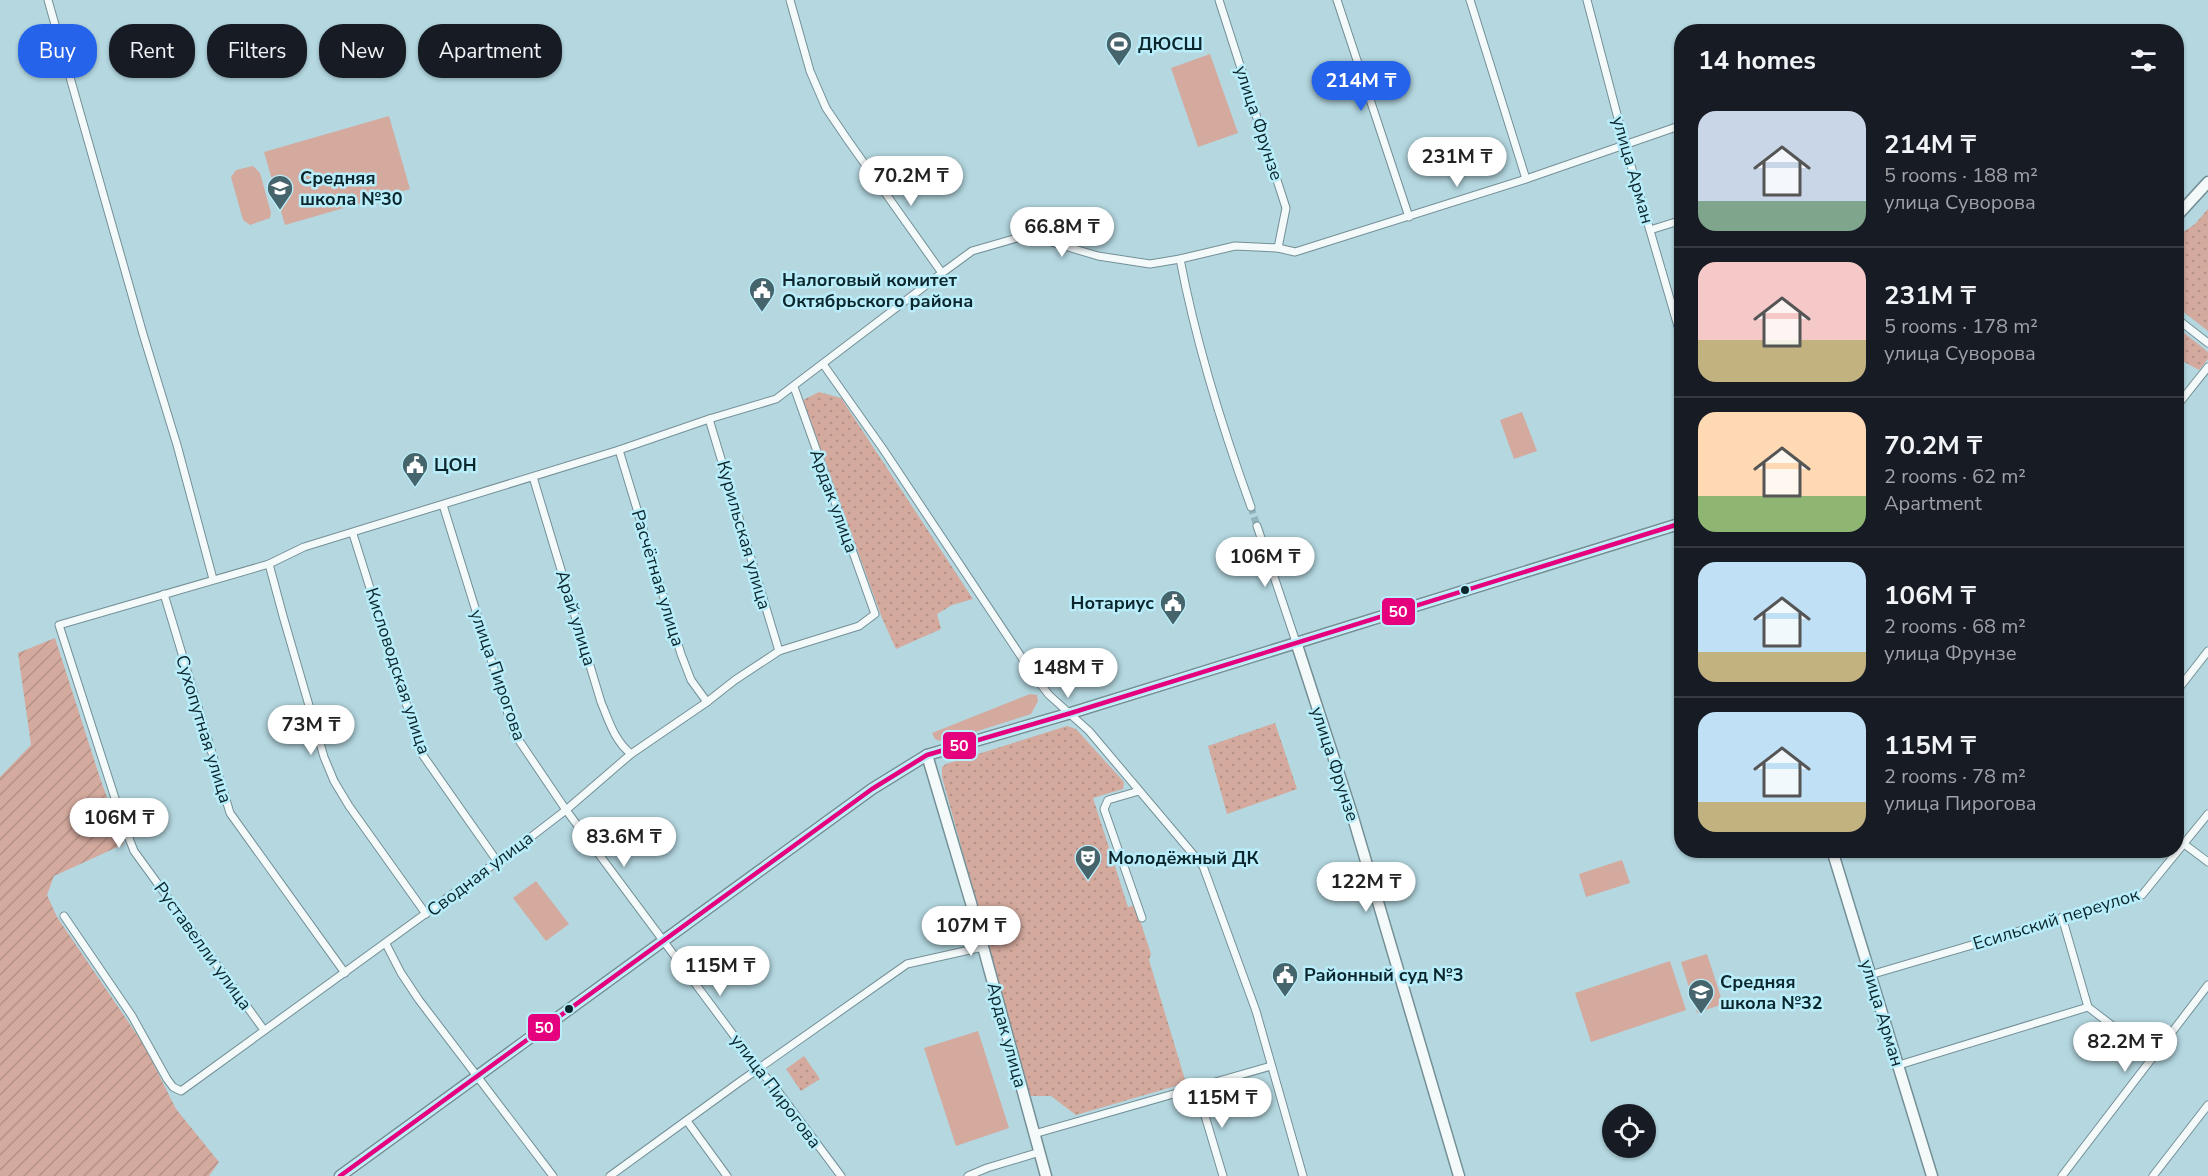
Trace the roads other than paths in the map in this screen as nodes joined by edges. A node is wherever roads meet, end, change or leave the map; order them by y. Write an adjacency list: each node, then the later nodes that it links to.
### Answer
1 (48, 0): 34 (street)
2 (790, 0): 17 (street)
3 (1219, 0): 15 (street, улица Фрунзе)
4 (1337, 0): 12 (street)
5 (1470, 0): 9 (street)
6 (1587, 0): 8 (street, улица Арман)
7 (1674, 128): 8 (street)
8 (1625, 145): 9 (street); 14 (street, улица Арман)
9 (1526, 179): 12 (street)
10 (2208, 182): 11 (main road)
11 (2184, 208)
12 (1409, 217): 15 (street)
13 (1674, 222): 14 (street)
14 (1650, 230): 18 (street, улица Арман)
15 (1278, 248): 16 (street)
16 (1180, 259): 17 (street); 29 (street)
17 (942, 273): 21 (street)
18 (1674, 312)
19 (2184, 324): 20 (street)
20 (2208, 343)
21 (823, 364): 23 (street); 42 (street)
22 (2208, 367): 24 (street)
23 (794, 387): 25 (street); 36 (street, Ардак улица)
24 (2184, 397)
25 (709, 419): 26 (street); 38 (street, Курильская улица)
26 (619, 450): 27 (street); 41 (street, Расчётная улица)
27 (533, 477): 28 (street); 43 (street, Арай улица)
28 (443, 505): 32 (street); 46 (street, улица Пирогова)
29 (1251, 507)
30 (1674, 525): 37 (main road)
31 (1257, 526): 37 (street, улица Фрунзе)
32 (353, 534): 33 (street); 51 (street, Кисловодская улица)
33 (269, 564): 34 (street); 53 (street)
34 (213, 579): 35 (street)
35 (164, 594): 60 (street, Сухопутная улица); 64 (street, Руставелли улица)
36 (875, 614): 38 (street, Сводная улица)
37 (1296, 642): 42 (main road); 84 (main road, улица Фрунзе)
38 (779, 651): 41 (street, Сводная улица)
39 (2208, 651): 40 (street)
40 (2184, 682)
41 (707, 702): 43 (street, Сводная улица)
42 (1071, 713): 44 (main road); 45 (street)
43 (630, 754): 46 (street, Сводная улица)
44 (927, 755): 57 (main road); 59 (main road, Ардак улица)
45 (1139, 790): 56 (street); 67 (street)
46 (566, 810): 51 (street, Сводная улица); 57 (street, улица Пирогова)
47 (2208, 814): 48 (street, Есильский переулок)
48 (2184, 844): 52 (street)
49 (1834, 858): 61 (main road, улица Арман)
50 (2172, 858): 55 (street, Есильский переулок)
51 (497, 861): 53 (street, Сводная улица)
52 (2208, 862)
53 (426, 914): 58 (street, Сводная улица)
54 (64, 915): 64 (street, Сводная улица)
55 (2062, 917): 61 (street, Есильский переулок); 63 (street)
56 (1142, 918)
57 (662, 940): 68 (street, улица Пирогова); 69 (main road)
58 (386, 944): 60 (street, Сводная улица); 69 (street)
59 (982, 947): 68 (street); 73 (main road, Ардак улица)
60 (345, 973): 64 (street, Сводная улица)
61 (1870, 975): 66 (main road, улица Арман)
62 (2208, 985): 65 (street)
63 (2088, 1007): 65 (street); 66 (street)
64 (264, 1030)
65 (2153, 1057): 86 (street)
66 (1899, 1065): 85 (main road, улица Арман)
67 (1271, 1066): 70 (street); 83 (street)
68 (758, 1068): 72 (street); 79 (street, улица Пирогова)
69 (477, 1076): 76 (main road); 77 (street)
70 (1197, 1089): 73 (street); 82 (street)
71 (2208, 1104): 87 (street)
72 (687, 1121): 75 (street); 78 (street)
73 (1035, 1134): 74 (main road, Ардак улица)
74 (1040, 1152): 80 (street); 81 (main road, Ардак улица)
75 (614, 1175)
76 (340, 1176)
77 (553, 1176)
78 (727, 1176)
79 (841, 1176)
80 (968, 1176)
81 (1046, 1176)
82 (1223, 1176)
83 (1303, 1176)
84 (1459, 1176)
85 (1932, 1176)
86 (2062, 1176)
87 (2153, 1176)

